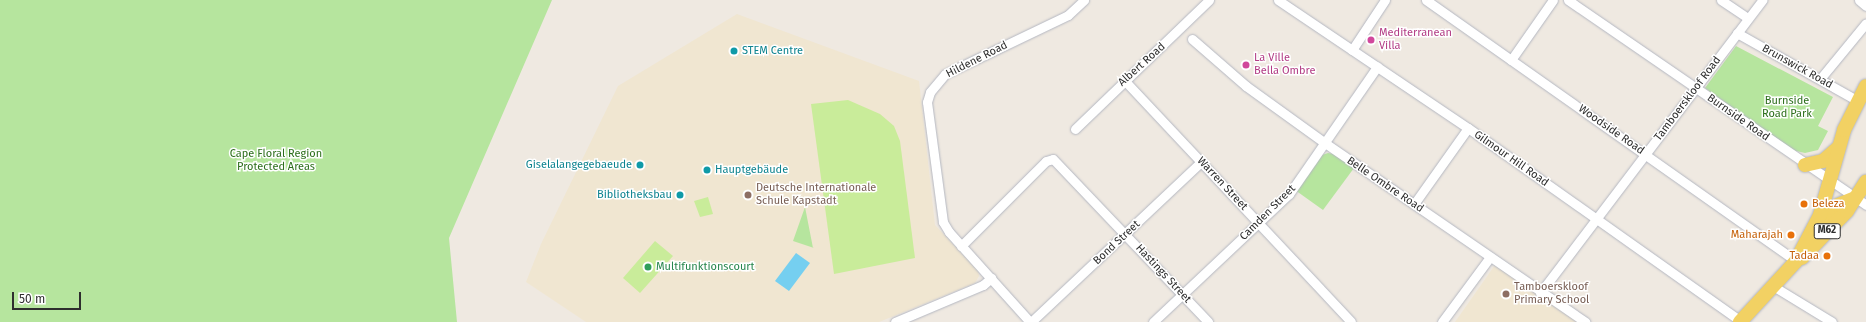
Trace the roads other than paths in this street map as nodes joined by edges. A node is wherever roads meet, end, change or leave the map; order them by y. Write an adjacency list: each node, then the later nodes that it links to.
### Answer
1 (1084, 0): 39 (street, Hildene Road)
2 (1209, 0): 20 (street, Albert Road)
3 (1278, 0): 16 (street, Gilmour Hill Road)
4 (1385, 0): 16 (street)
5 (1426, 0): 17 (street, Woodside Road)
6 (1553, 0): 17 (street)
7 (1568, 0): 22 (street, Burnside Road)
8 (1722, 0): 12 (street)
9 (1762, 0): 12 (street, Tamboerskloof Road)
10 (1859, 0): 11 (street)
11 (1866, 6)
12 (1748, 18): 14 (street, Tamboerskloof Road)
13 (1866, 23): 19 (street)
14 (1737, 33): 19 (street, Brunswick Road); 22 (street, Tamboerskloof Road)
15 (1192, 40): 26 (street, Belle Ombre Road)
16 (1352, 50): 18 (street, Gilmour Hill Road)
17 (1511, 60): 28 (street, Woodside Road)
18 (1377, 67): 24 (street, Gilmour Hill Road); 26 (street, Camden Street)
19 (1820, 79): 23 (street, Brunswick Road)
20 (1124, 81): 25 (street, Albert Road); 29 (street, Warren Street)
21 (1866, 86): 23 (main road, M62)
22 (1696, 89): 28 (street, Tamboerskloof Road); 30 (street, Burnside Road)
23 (1858, 101): 27 (main road, M62)
24 (1468, 128): 34 (street); 35 (street, Gilmour Hill Road)
25 (1075, 129)
26 (1325, 144): 34 (street, Belle Ombre Road); 36 (street, Camden Street)
27 (1838, 148): 30 (main road); 31 (main road, M62)
28 (1647, 154): 35 (street, Tamboerskloof Road); 41 (street, Woodside Road)
29 (1201, 162): 36 (street, Warren Street); 38 (street, Bond Street)
30 (1805, 165): 31 (street, Burnside Road)
31 (1830, 181): 33 (street, Burnside Road); 37 (main road, M62)
32 (1866, 182): 33 (main road, M62)
33 (1861, 202): 37 (main road); 41 (main road, M62)
34 (1414, 204): 40 (street, Belle Ombre Road)
35 (1596, 220): 44 (street, Tamboerskloof Road); 54 (street, Gilmour Hill Road)
36 (1258, 223): 45 (street, Camden Street); 51 (street, Warren Street)
37 (1811, 231): 41 (main road, M62)
38 (1126, 235): 39 (street, Hastings Street); 45 (street, Hastings Street); 48 (street, Bond Street)
39 (961, 246): 42 (street, Hildene Road)
40 (1490, 257): 44 (street, Belle Ombre Road); 52 (street)
41 (1796, 261): 43 (main road, M62)
42 (991, 278): 46 (street); 48 (street, Hildene Road)
43 (1773, 286): 54 (main road, M62); 55 (street)
44 (1540, 293): 53 (street, Belle Ombre Road)
45 (1182, 294): 49 (street, Camden Street); 50 (street, Hastings Street)
46 (906, 320): 47 (street)
47 (895, 322)
48 (1031, 322)
49 (1153, 322)
50 (1208, 322)
51 (1351, 322)
52 (1442, 322)
53 (1584, 322)
54 (1740, 322)
55 (1832, 322)

